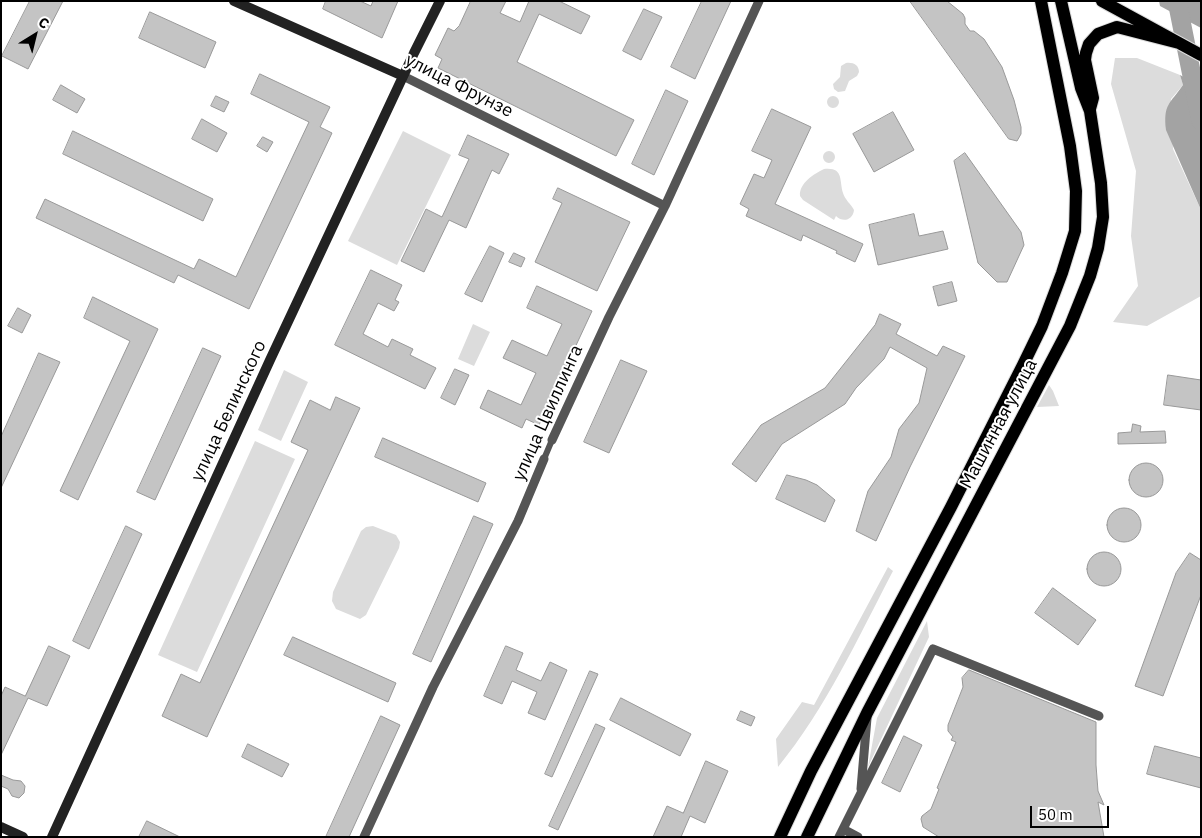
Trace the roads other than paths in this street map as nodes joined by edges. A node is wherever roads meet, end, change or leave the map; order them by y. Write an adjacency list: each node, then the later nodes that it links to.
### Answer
1 (234, 1): 9 (main road, улица Фрунзе)
2 (440, 1): 9 (main road, улица Белинского)
3 (759, 1): 11 (street, улица Цвиллинга)
4 (1041, 1): 22 (main road, Машинная улица)
5 (1061, 1): 10 (main road, Машинная улица)
6 (1102, 1): 7 (main road)
7 (1178, 43): 8 (main road); 10 (main road)
8 (1201, 55)
9 (403, 76): 11 (street, улица Фрунзе); 20 (main road, улица Белинского)
10 (1090, 111): 14 (main road, Машинная улица)
11 (665, 206): 12 (street, улица Цвиллинга)
12 (552, 440): 13 (street, улица Цвиллинга)
13 (544, 459): 21 (street, улица Цвиллинга)
14 (867, 713): 16 (street); 23 (main road, Машинная улица)
15 (1099, 716): 16 (street)
16 (860, 795): 18 (street)
17 (1, 826): 19 (main road)
18 (841, 833): 24 (street)
19 (23, 837)
20 (52, 837)
21 (364, 837)
22 (780, 837)
23 (808, 837)
24 (858, 837)

